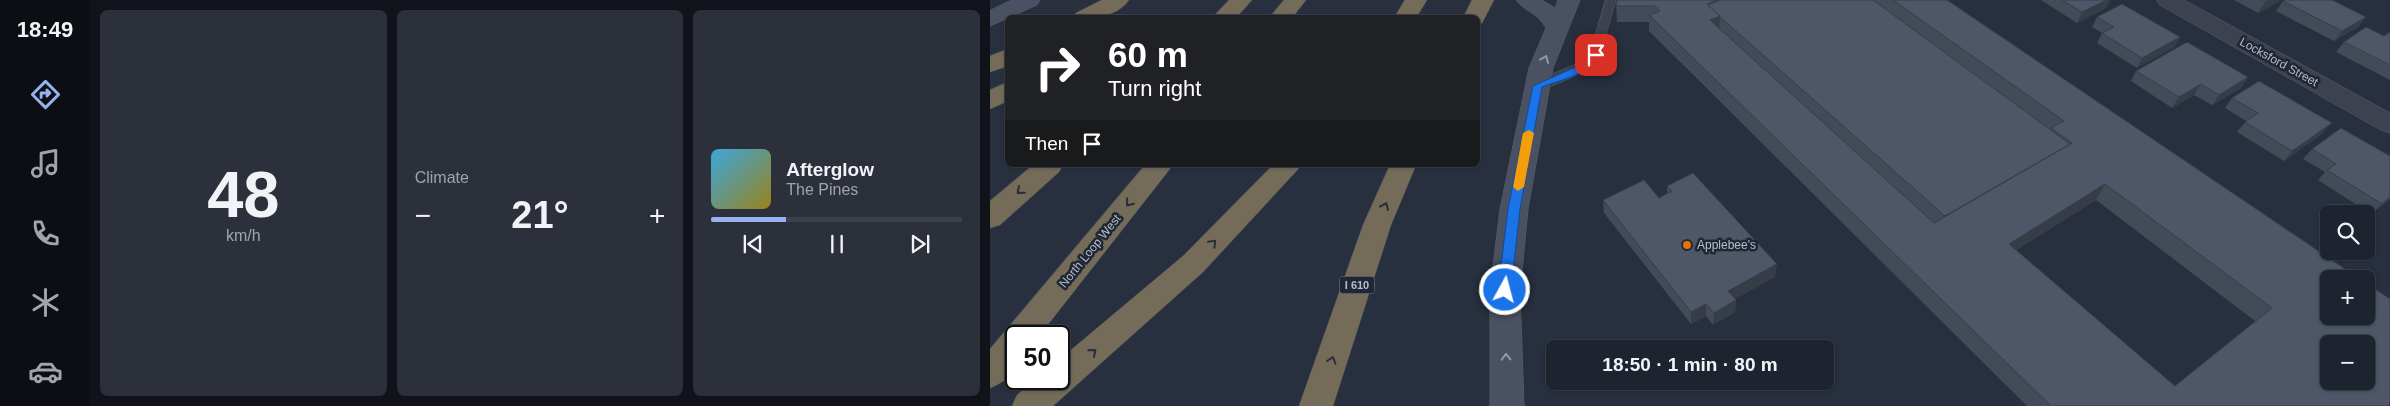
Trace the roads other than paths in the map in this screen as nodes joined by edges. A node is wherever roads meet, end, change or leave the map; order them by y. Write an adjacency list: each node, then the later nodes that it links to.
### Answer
1 (1029, 0): 18 (main road)
2 (1118, 0): 12 (highway)
3 (1135, 0): 13 (highway)
4 (1241, 0): 14 (highway)
5 (1295, 0): 15 (highway)
6 (1416, 0): 16 (highway)
7 (1483, 0): 17 (highway)
8 (1527, 0): 19 (main road)
9 (1569, 0): 19 (main road)
10 (1611, 0): 22 (lane)
11 (2168, 0): 25 (street, Locksford Street)
12 (1090, 15)
13 (1115, 15)
14 (1226, 15)
15 (1282, 15)
16 (1407, 15)
17 (1476, 15)
18 (990, 19)
19 (1558, 29): 22 (main road, one-way to 19)
20 (1005, 58): 21 (highway)
21 (990, 65)
22 (1538, 86): 36 (main road, one-way to 22)
23 (1005, 92): 24 (highway)
24 (990, 101)
25 (2390, 124)
26 (1048, 167): 30 (highway, one-way to 30)
27 (1158, 167): 31 (highway, North Loop West, one-way to 31)
28 (1287, 167): 34 (highway, one-way to 28)
29 (1401, 167): 35 (highway, I 610, one-way to 29)
30 (990, 218)
31 (1029, 325)
32 (1005, 355): 33 (highway)
33 (990, 373)
34 (1029, 406)
35 (1316, 406)
36 (1507, 406)

